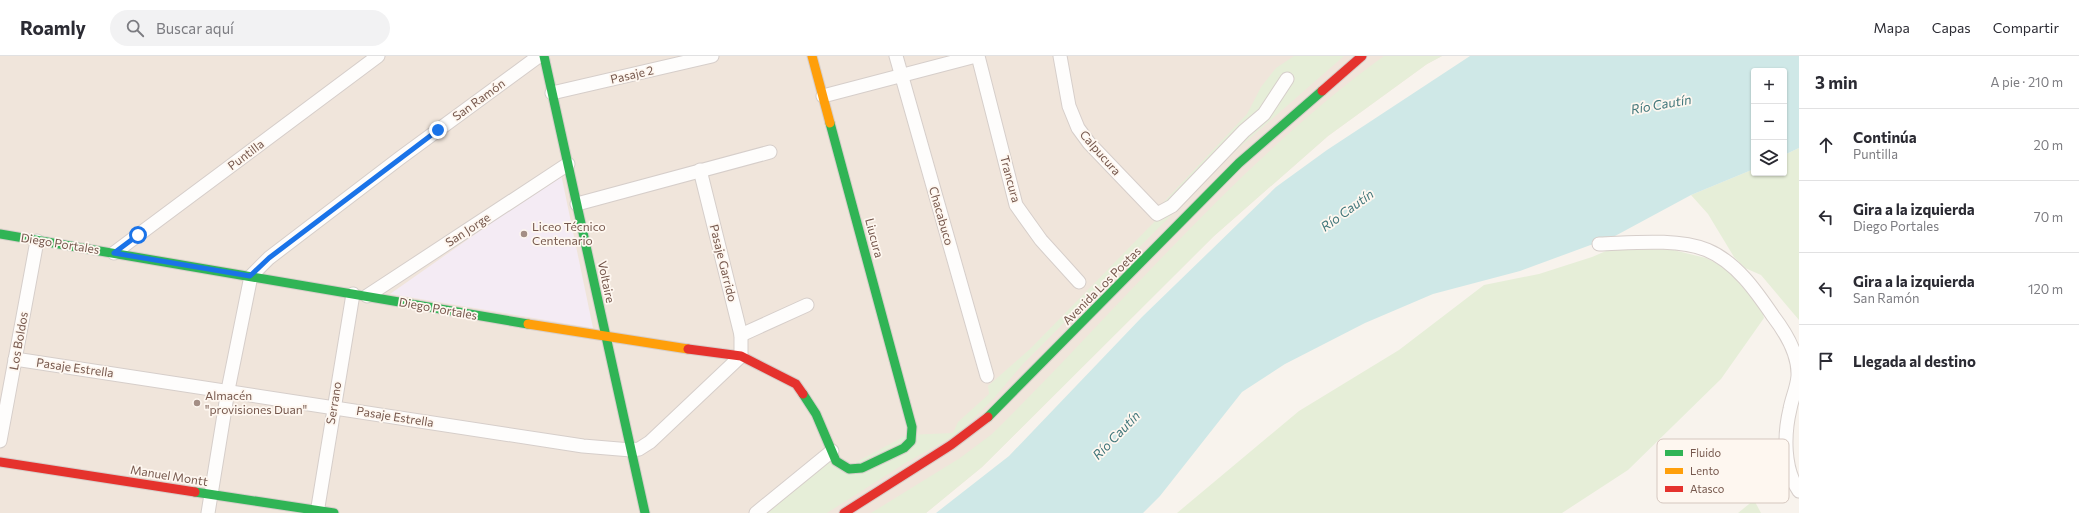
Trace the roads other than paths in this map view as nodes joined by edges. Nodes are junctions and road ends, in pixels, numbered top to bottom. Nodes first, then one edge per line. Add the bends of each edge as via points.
1 (378, 56) edge
2 (539, 56) edge
3 (544, 56) edge
4 (712, 56) edge
5 (812, 56) edge
6 (896, 56) edge
7 (977, 56) edge
8 (1060, 56) edge
9 (1362, 56) edge
10 (901, 76) junction
11 (1288, 79) dead end
12 (552, 93) junction
13 (823, 96) junction
14 (770, 152) dead end
15 (568, 164) junction
16 (700, 170) junction
17 (577, 204) junction
18 (0, 234) edge
19 (37, 241) junction
20 (1599, 244) dead end
21 (114, 253) junction
22 (250, 276) junction
23 (1080, 282) dead end
24 (353, 294) junction
25 (367, 296) junction
26 (807, 305) dead end
27 (741, 335) junction
28 (606, 336) junction
29 (741, 356) junction
30 (15, 359) junction
31 (987, 376) dead end
32 (228, 390) junction
33 (334, 407) junction
34 (912, 427) joint
35 (1787, 439) edge
36 (0, 441) edge
37 (631, 450) junction
38 (832, 451) junction
39 (0, 462) edge
40 (1789, 464) edge
41 (1799, 491) edge
42 (211, 494) junction
43 (317, 512) edge
44 (208, 513) edge
45 (334, 513) edge
46 (645, 513) edge
47 (756, 513) edge
48 (844, 513) edge

1 - 21 street, Puntilla
2 - 22 street, San Ramón via 400,158 269,258
3 - 12 street, Voltaire
4 - 12 street, Pasaje 2
5 - 13 street, Liucura
6 - 10 street, Chacabuco
7 - 10 street
7 - 23 street, Trancura via 1016,205 1041,240
8 - 11 street, Calpucura via 1069,106 1078,128 1089,143 1157,214 1172,206 1264,114
9 - 48 street, Avenida Los Poetas via 1239,164 983,422
10 - 13 street
10 - 31 street, Chacabuco
12 - 15 street, Voltaire
13 - 34 street, Liucura
14 - 16 street
15 - 17 street, Voltaire
15 - 25 street, San Jorge
16 - 17 street
16 - 27 street, Pasaje Garrido
17 - 28 street, Voltaire
18 - 19 street, Diego Portales
19 - 21 street, Diego Portales
19 - 30 street, Los Boldos
20 - 35 street via 1672,243 1707,250 1733,266 1775,318 1795,354 1798,375 1788,421
21 - 22 street, Diego Portales
22 - 24 street, Diego Portales
22 - 32 street
24 - 25 street, Diego Portales
24 - 33 street, Serrano
25 - 28 street, Diego Portales
26 - 27 street
27 - 29 street, Pasaje Garrido
28 - 29 street, Diego Portales
28 - 37 street, Voltaire
29 - 37 street, Pasaje Estrella via 650,442 639,449
29 - 38 street, Diego Portales via 796,384 816,414
30 - 32 street, Pasaje Estrella
30 - 36 street, Los Boldos
32 - 33 street, Pasaje Estrella
32 - 42 street
33 - 37 street, Pasaje Estrella via 583,446
33 - 43 street, Serrano
34 - 38 street, Diego Portales via 913,436 908,445 858,470 840,465
37 - 46 street, Voltaire
38 - 47 street
39 - 42 street, Manuel Montt
40 - 41 street via 1791,478
42 - 43 street, Manuel Montt
42 - 44 street
43 - 45 street, Manuel Montt

